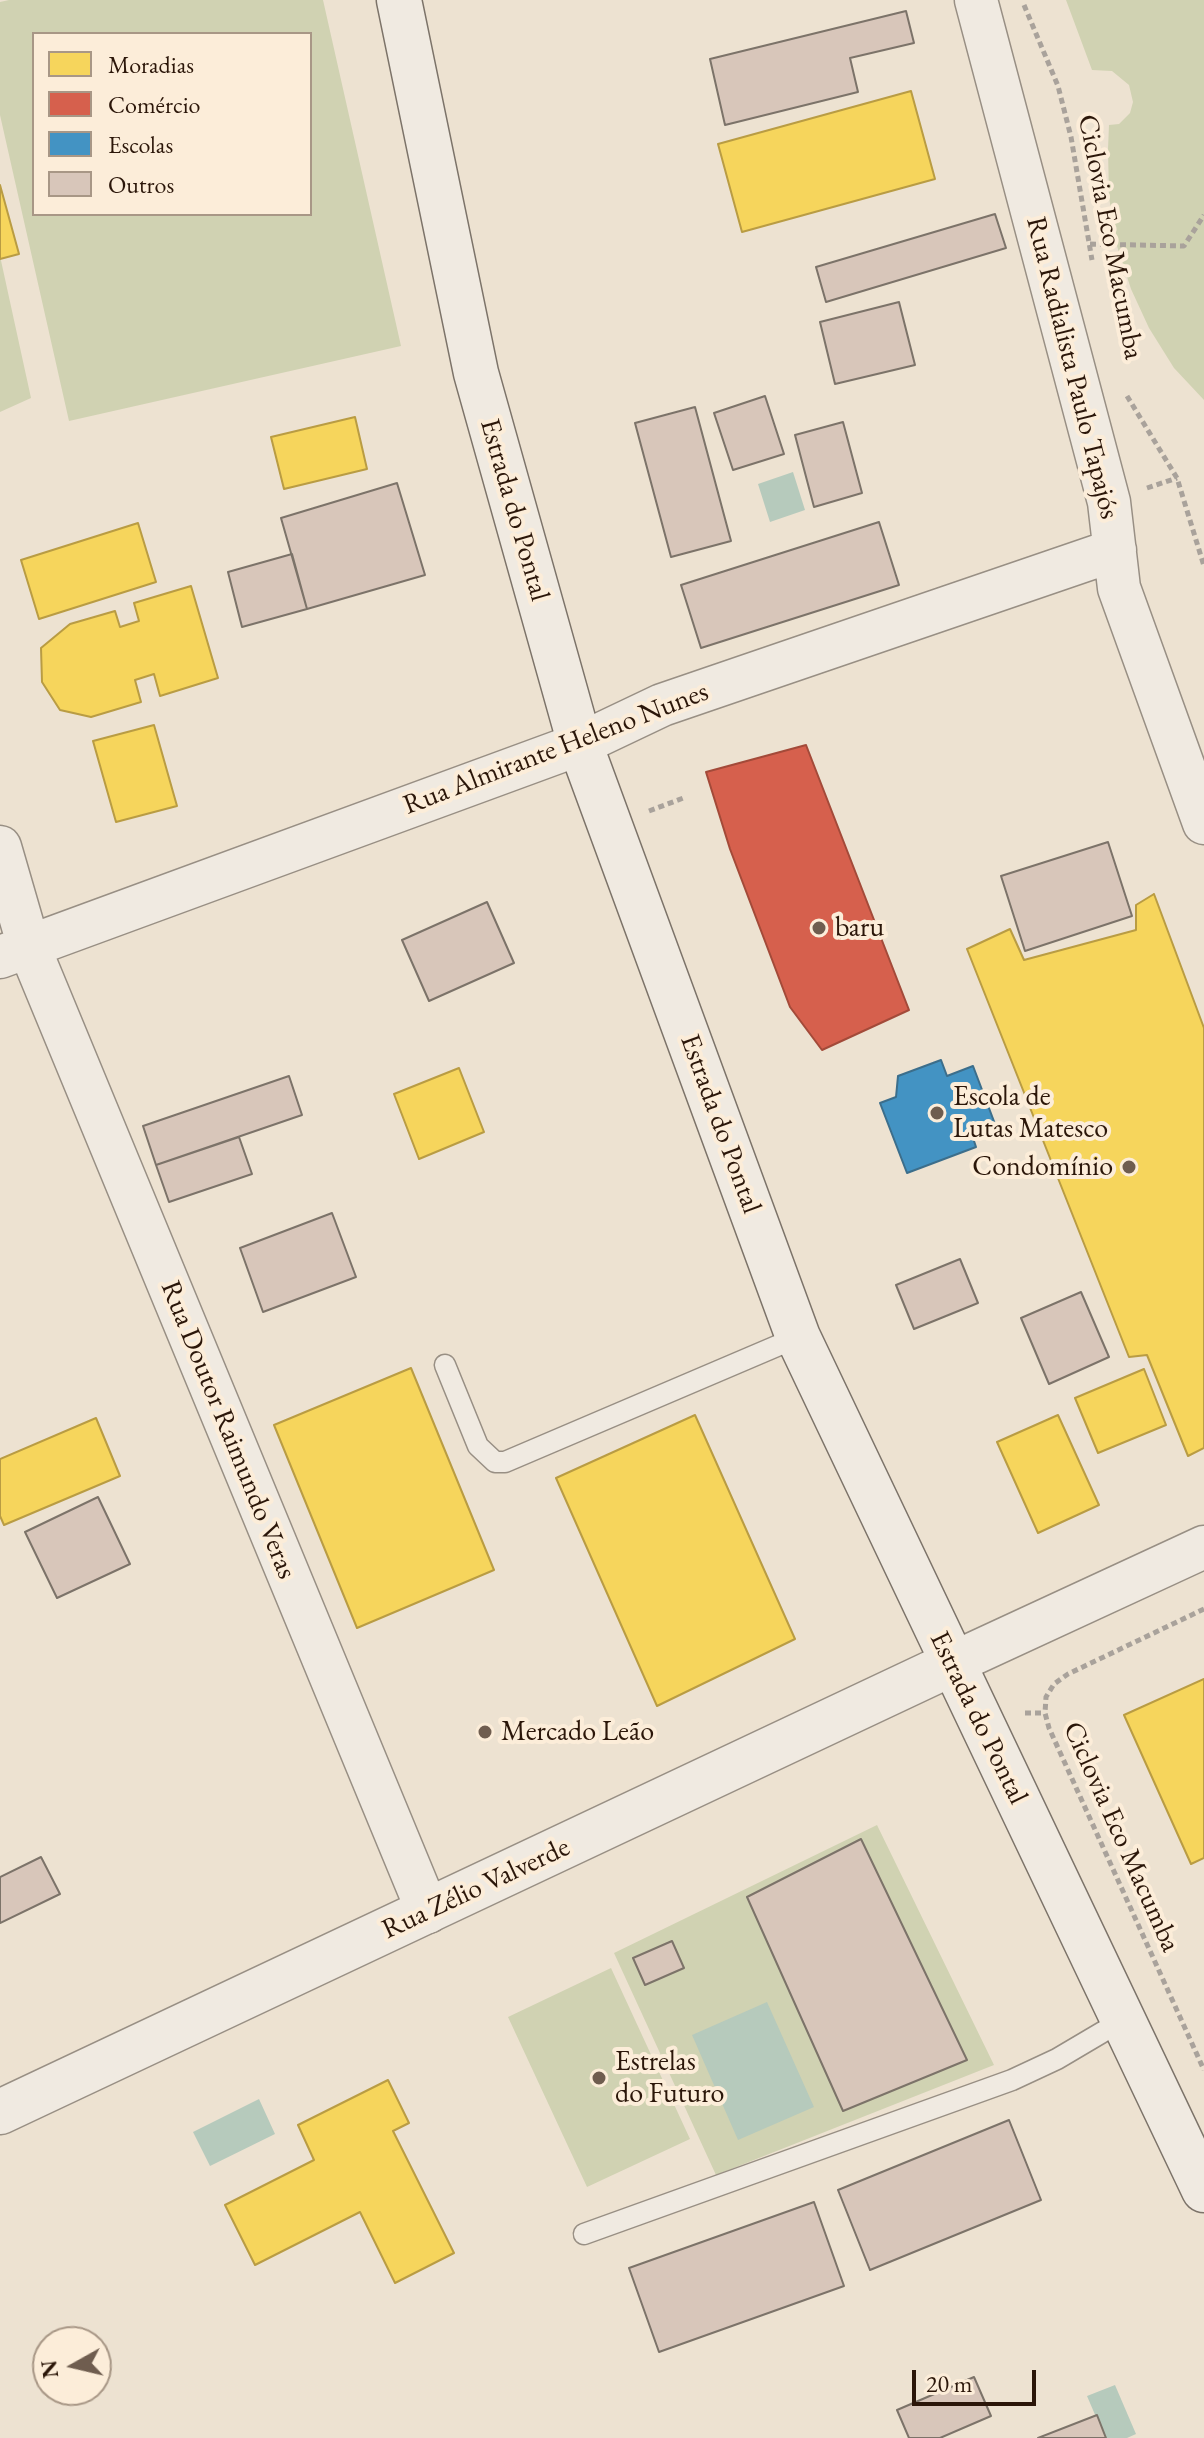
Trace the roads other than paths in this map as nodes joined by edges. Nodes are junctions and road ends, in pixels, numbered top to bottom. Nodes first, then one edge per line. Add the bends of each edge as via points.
1 (399, 0) edge
2 (976, 0) edge
3 (1115, 550) junction
4 (580, 744) junction
5 (1204, 823) edge
6 (0, 847) edge
7 (14, 952) edge
8 (798, 1337) junction
9 (445, 1365) dead end
10 (1204, 1547) edge
11 (951, 1664) junction
12 (428, 1912) junction
13 (1123, 2020) junction
14 (0, 2112) edge
15 (1204, 2190) edge
16 (584, 2234) dead end

1 - 4 main road, Estrada do Pontal via 476,373
2 - 3 street, Rua Radialista Paulo Tapajós via 1109,502
3 - 4 street, Rua Almirante Heleno Nunes via 662,705
3 - 5 street, Rua Radialista Paulo Tapajós via 1119,588
4 - 7 street, Rua Almirante Heleno Nunes
4 - 8 main road, Estrada do Pontal
6 - 7 street, Rua Doutor Raimundo Veras
7 - 12 street, Rua Doutor Raimundo Veras
8 - 9 lane via 505,1462 495,1462 478,1446
8 - 11 main road, Estrada do Pontal
10 - 11 street
11 - 12 main road, Rua Zélio Valverde
11 - 13 main road, Estrada do Pontal
12 - 14 main road, Rua Zélio Valverde
13 - 15 main road, Estrada do Pontal
13 - 16 lane via 1012,2080

